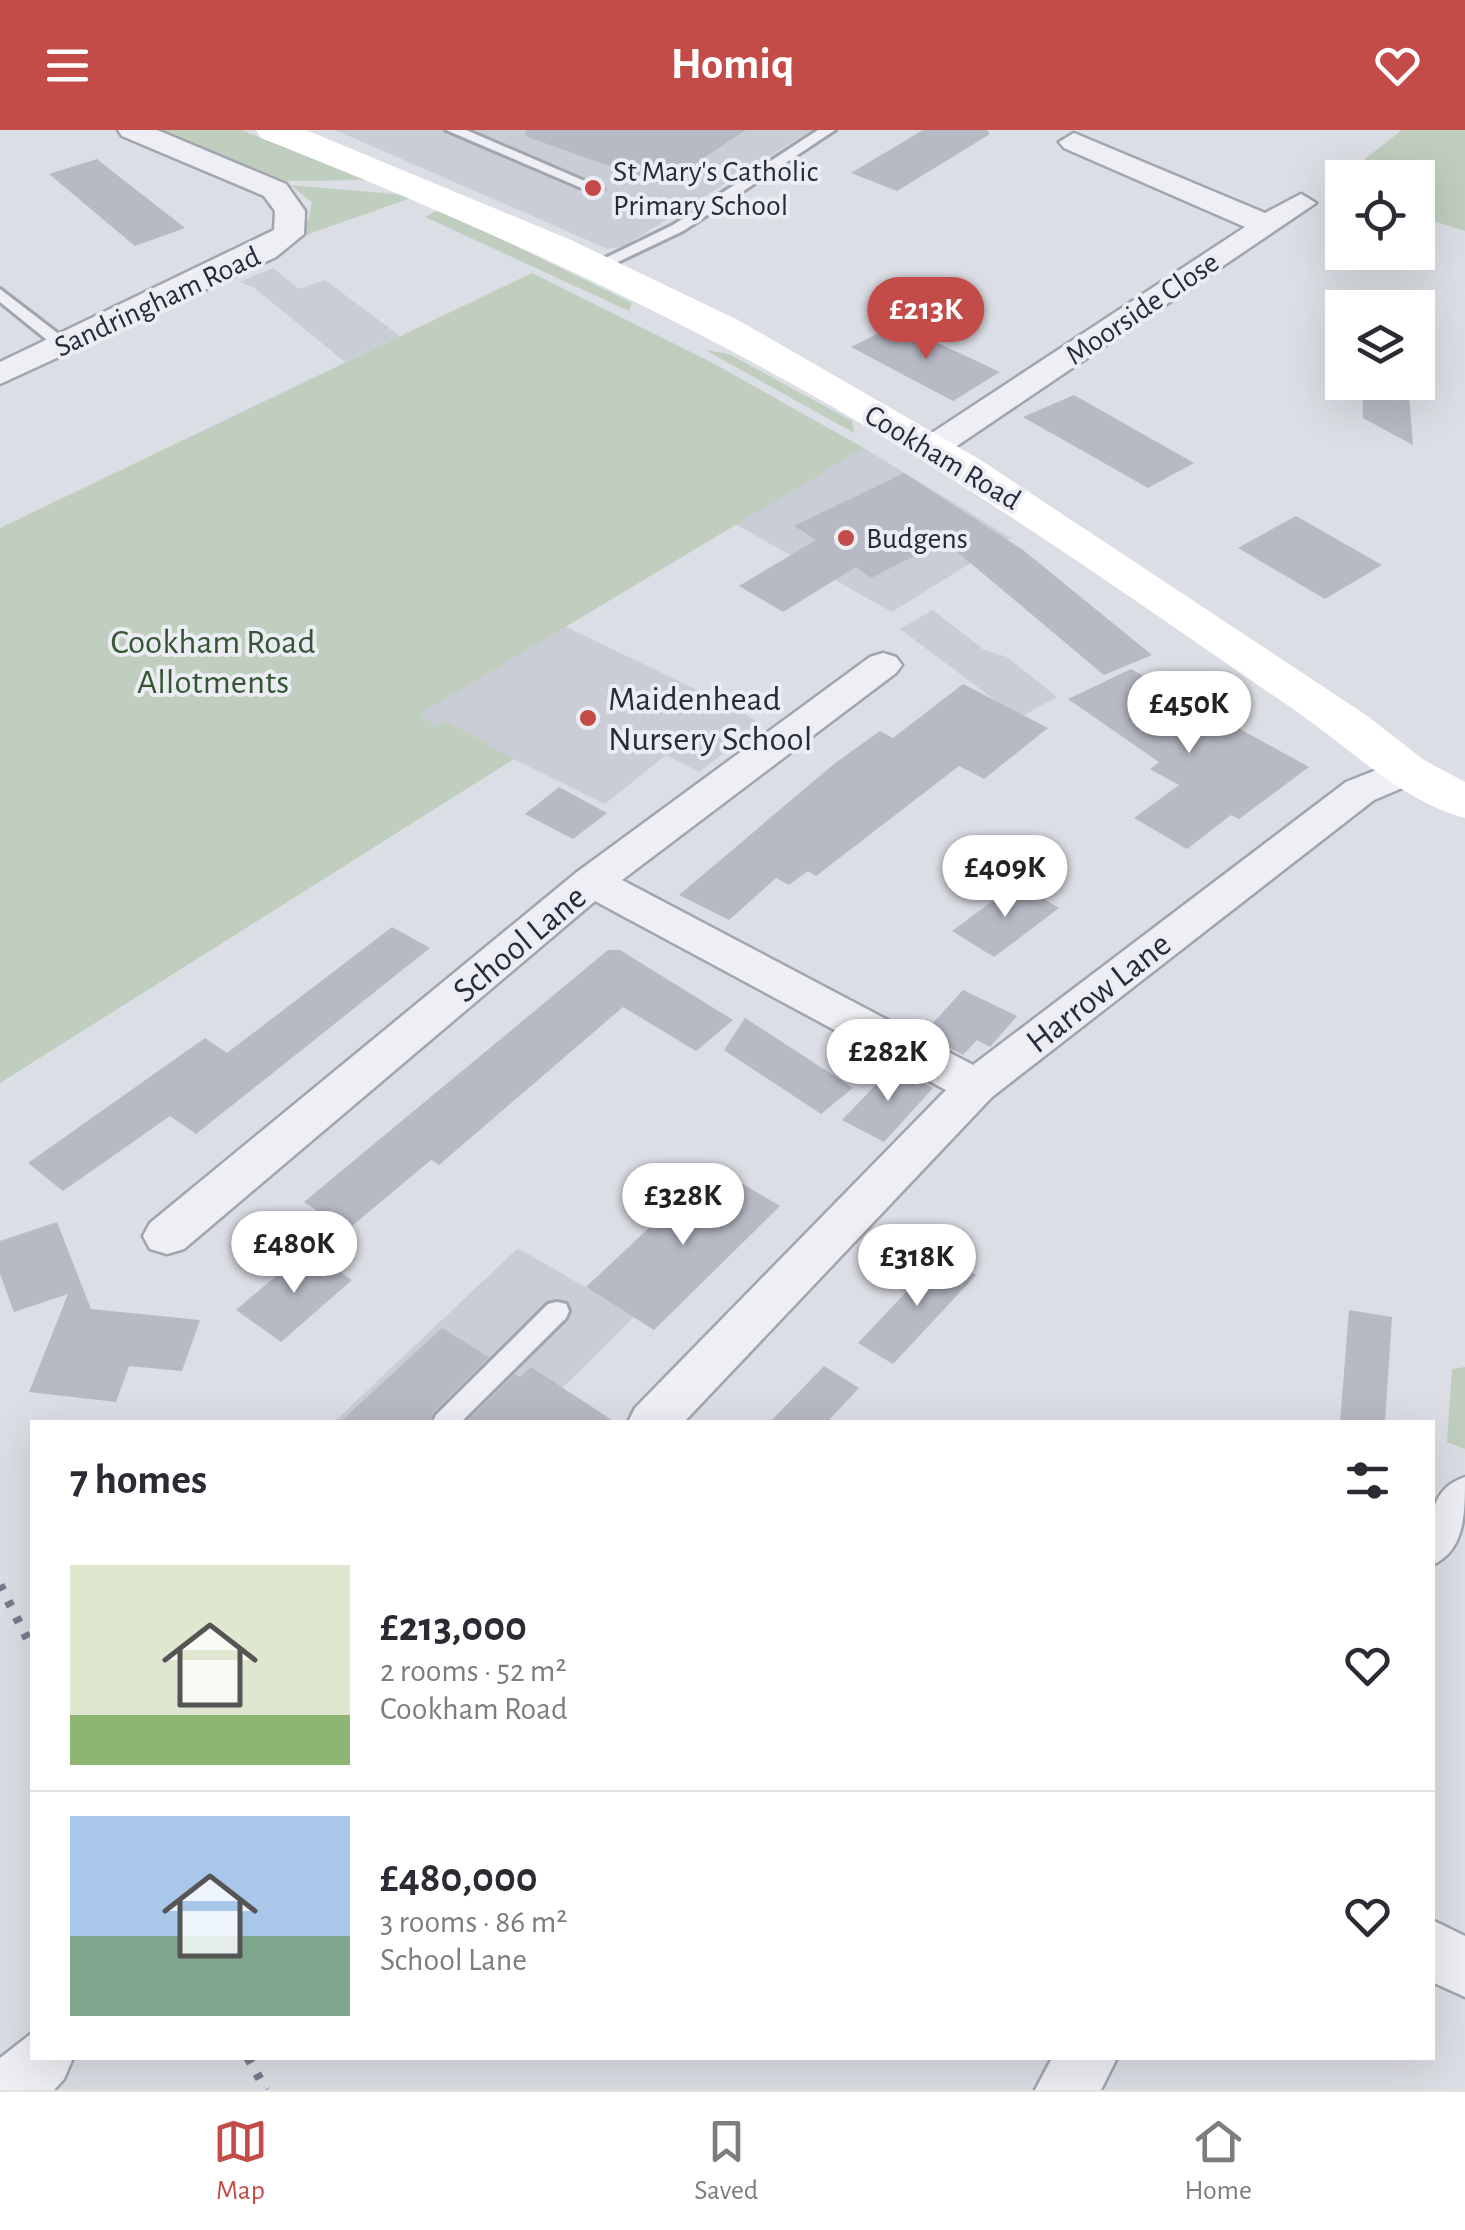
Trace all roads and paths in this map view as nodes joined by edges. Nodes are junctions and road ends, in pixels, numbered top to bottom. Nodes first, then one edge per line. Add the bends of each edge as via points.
1 (132, 130) edge
2 (274, 130) edge
3 (452, 130) edge
4 (828, 130) edge
5 (1073, 143) edge
6 (596, 189) dead end
7 (1301, 203) dead end
8 (1267, 225) junction
9 (596, 266) junction
10 (0, 294) edge
11 (62, 345) junction
12 (0, 374) edge
13 (933, 447) junction
14 (884, 665) dead end
15 (1407, 771) junction
16 (1465, 802) edge
17 (592, 882) junction
18 (976, 1086) junction
19 (167, 1236) dead end
20 (557, 1311) dead end
21 (447, 1420) edge
22 (655, 1420) edge
23 (1465, 1498) edge
24 (1435, 1539) edge
25 (1435, 1950) edge
26 (1465, 1969) edge
27 (41, 2060) edge
28 (1085, 2060) edge
29 (11, 2090) edge
30 (1066, 2090) edge

1 - 11 street, Sandringham Road via 275,190 290,212 290,234
2 - 9 main road, Cookham Road
3 - 6 lane
4 - 9 lane via 678,228
5 - 8 street
7 - 8 street, Moorside Close
8 - 13 street, Moorside Close
9 - 13 main road, Cookham Road via 724,328
10 - 11 lane
11 - 12 street, Sandringham Road
13 - 15 main road, Cookham Road
14 - 17 street, School Lane
15 - 16 main road, Cookham Road
15 - 18 street, Harrow Lane via 1360,791
17 - 18 street
17 - 19 street, School Lane
18 - 22 street, Harrow Lane
20 - 21 lane
23 - 24 street
25 - 26 street
27 - 29 street
28 - 30 street

